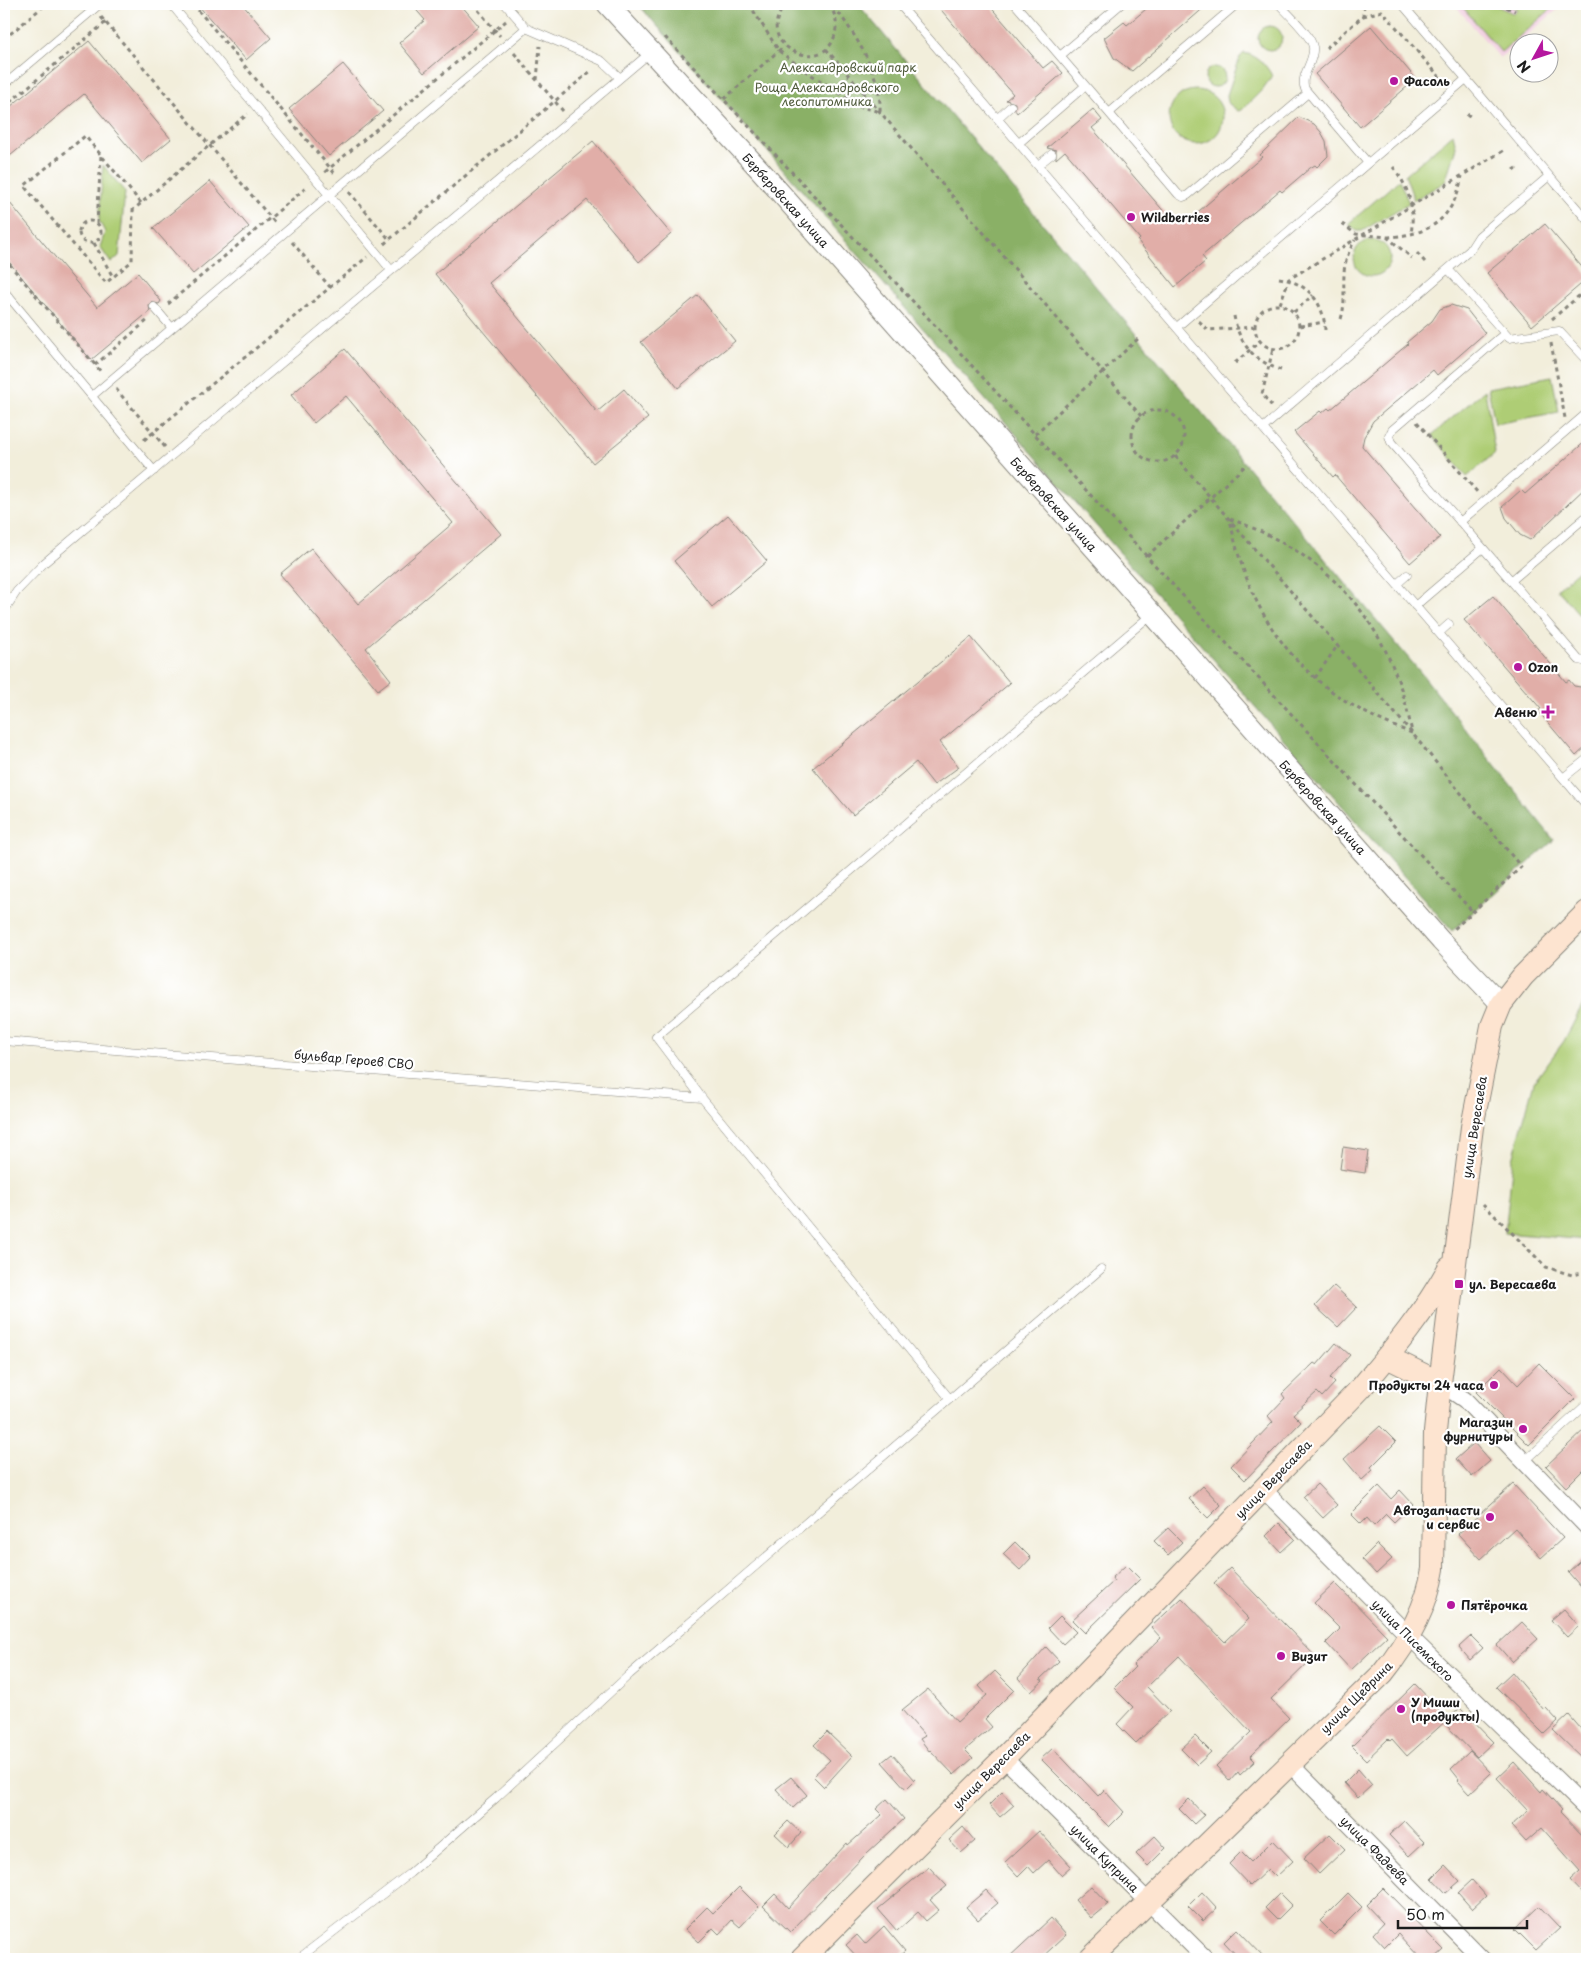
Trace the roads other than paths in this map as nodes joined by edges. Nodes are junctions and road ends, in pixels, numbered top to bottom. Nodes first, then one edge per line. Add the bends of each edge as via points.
1 (171, 4) edge
2 (505, 4) edge
3 (607, 4) edge
4 (900, 4) edge
5 (1015, 4) edge
6 (1121, 4) edge
7 (1237, 4) edge
8 (1280, 4) edge
9 (1402, 4) edge
10 (97, 6) edge
11 (526, 28) junction
12 (651, 52) junction
13 (1060, 56) junction
14 (619, 77) junction
15 (1466, 79) junction
16 (4, 85) edge
17 (1085, 86) junction
18 (1308, 93) junction
19 (1011, 106) dead end
20 (1109, 113) junction
21 (998, 118) junction
22 (1019, 143) junction
23 (1052, 154) dead end
24 (1368, 163) junction
25 (1038, 165) junction
26 (1549, 176) junction
27 (329, 195) junction
28 (1587, 220) edge
29 (1448, 269) junction
30 (391, 270) junction
31 (4, 291) edge
32 (156, 310) road end
33 (1177, 327) junction
34 (172, 328) junction
35 (1504, 334) junction
36 (1587, 362) edge
37 (92, 396) junction
38 (1587, 413) edge
39 (1263, 428) junction
40 (154, 470) junction
41 (1587, 516) edge
42 (1460, 522) junction
43 (1483, 548) junction
44 (1407, 575) dead end
45 (1511, 581) junction
46 (1397, 584) junction
47 (1416, 606) junction
48 (4, 611) edge
49 (1152, 614) junction
50 (1449, 624) dead end
51 (1439, 632) junction
52 (1587, 662) edge
53 (1587, 758) edge
54 (1563, 778) junction
55 (1587, 806) edge
56 (1587, 912) edge
57 (1501, 1004) junction
58 (4, 1041) edge
59 (702, 1098) junction
60 (1455, 1259) junction
61 (1101, 1269) dead end
62 (1387, 1357) junction
63 (1440, 1383) junction
64 (950, 1399) junction
65 (1586, 1407) edge
66 (1524, 1462) junction
67 (1263, 1489) junction
68 (1587, 1527) edge
69 (1408, 1635) junction
70 (1004, 1758) junction
71 (1289, 1763) junction
72 (1587, 1810) edge
73 (1149, 1901) junction
74 (298, 1959) edge
75 (802, 1959) edge
76 (1090, 1959) edge
77 (1206, 1959) edge
78 (1482, 1959) edge

1 - 27 lane
2 - 11 lane
3 - 12 street, Берберовская улица
4 - 21 lane
5 - 13 lane
6 - 13 lane
7 - 20 lane
8 - 18 lane via 1309,39 1313,53 1303,84
9 - 15 lane
10 - 16 lane
11 - 14 lane via 602,61
11 - 27 lane
12 - 14 lane
12 - 49 street, Берберовская улица
13 - 17 lane
14 - 30 lane
15 - 24 lane
15 - 26 lane
17 - 20 lane
17 - 22 lane
18 - 20 lane via 1183,197
18 - 24 lane
19 - 21 lane
21 - 22 lane
22 - 25 lane
23 - 25 lane
24 - 33 lane
25 - 33 lane
26 - 28 lane
26 - 29 lane via 1480,236 1470,250
27 - 30 lane
27 - 34 lane
29 - 35 lane
29 - 39 lane
30 - 40 lane
31 - 37 lane
32 - 34 lane
33 - 39 lane
34 - 37 lane
35 - 36 lane via 1515,338 1559,331
35 - 42 lane via 1389,436
37 - 40 lane
38 - 42 lane
39 - 46 lane
40 - 48 lane via 44,563 17,591
41 - 45 lane
42 - 43 lane
43 - 45 lane
43 - 47 lane
44 - 46 lane
45 - 52 lane via 1579,660
46 - 47 lane
47 - 51 lane
49 - 57 street, Берберовская улица
49 - 59 lane via 656,1037
50 - 51 lane
51 - 54 lane
53 - 54 lane
54 - 55 lane
56 - 57 main road, улица Вересаева
57 - 60 main road, улица Вересаева via 1491,1030 1472,1127
58 - 59 lane, бульвар Героев СВО
59 - 64 lane
60 - 62 main road, улица Вересаева via 1434,1296
60 - 63 main road, улица Щедрина
61 - 64 lane
62 - 63 main road
62 - 67 main road, улица Вересаева
63 - 66 street via 1465,1400
63 - 69 main road, улица Щедрина via 1435,1432 1433,1568 1430,1590
64 - 74 lane via 630,1674 410,1873
65 - 66 lane
66 - 68 street
67 - 69 street, улица Писемского
67 - 70 main road, улица Вересаева
69 - 71 main road, улица Щедрина via 1400,1652 1382,1672
69 - 72 street, улица Писемского
70 - 73 street, улица Куприна
70 - 75 main road, улица Вересаева
71 - 73 main road, улица Щедрина
71 - 78 street, улица Фадеева
73 - 76 main road, улица Щедрина
73 - 77 street, улица Куприна

